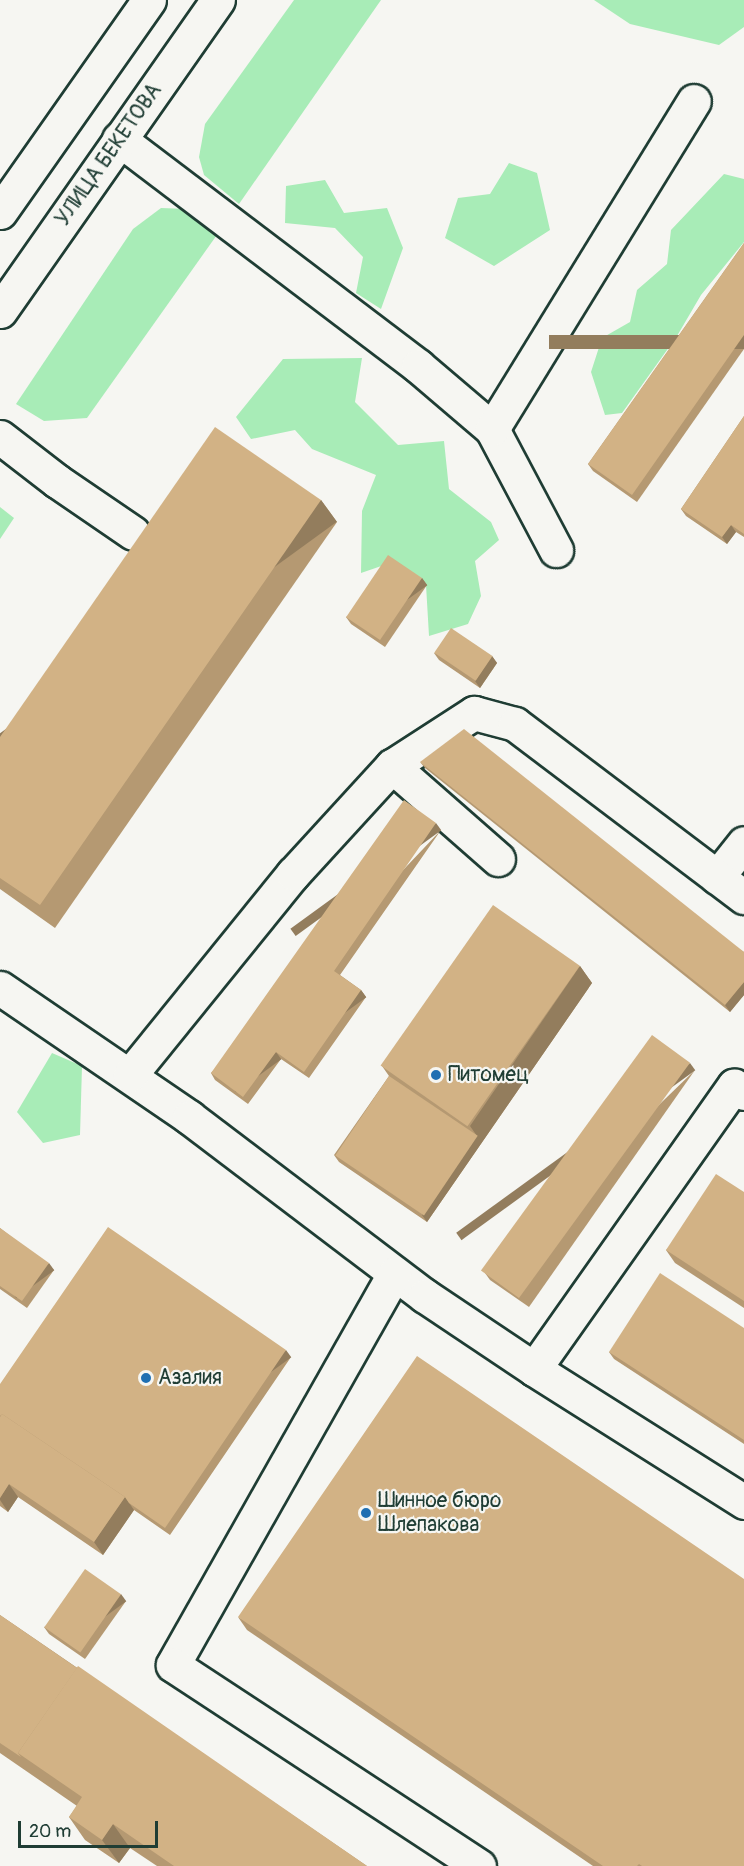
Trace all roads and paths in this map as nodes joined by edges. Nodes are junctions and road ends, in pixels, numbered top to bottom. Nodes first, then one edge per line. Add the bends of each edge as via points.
1 (149, 0) edge
2 (218, 0) edge
3 (694, 101) dead end
4 (119, 139) junction
5 (0, 212) edge
6 (0, 311) edge
7 (492, 429) junction
8 (0, 437) edge
9 (133, 533) dead end
10 (556, 550) dead end
11 (392, 766) junction
12 (744, 843) edge
13 (498, 859) dead end
14 (717, 877) junction
15 (744, 897) edge
16 (0, 988) edge
17 (130, 1075) junction
18 (744, 1093) edge
19 (394, 1274) junction
20 (534, 1369) junction
21 (744, 1502) edge
22 (479, 1866) edge

1 - 5 main road
2 - 4 main road, УЛИЦА БЕКЕТОВА
3 - 7 main road
4 - 6 main road, УЛИЦА БЕКЕТОВА
4 - 7 main road via 418,366
7 - 10 main road
8 - 9 main road
11 - 13 main road
11 - 14 main road via 474,713 514,724
11 - 17 main road via 293,874
12 - 14 main road
14 - 15 main road
16 - 17 main road
17 - 19 main road
18 - 20 main road via 734,1086
19 - 20 main road
19 - 22 main road via 172,1665
20 - 21 main road

